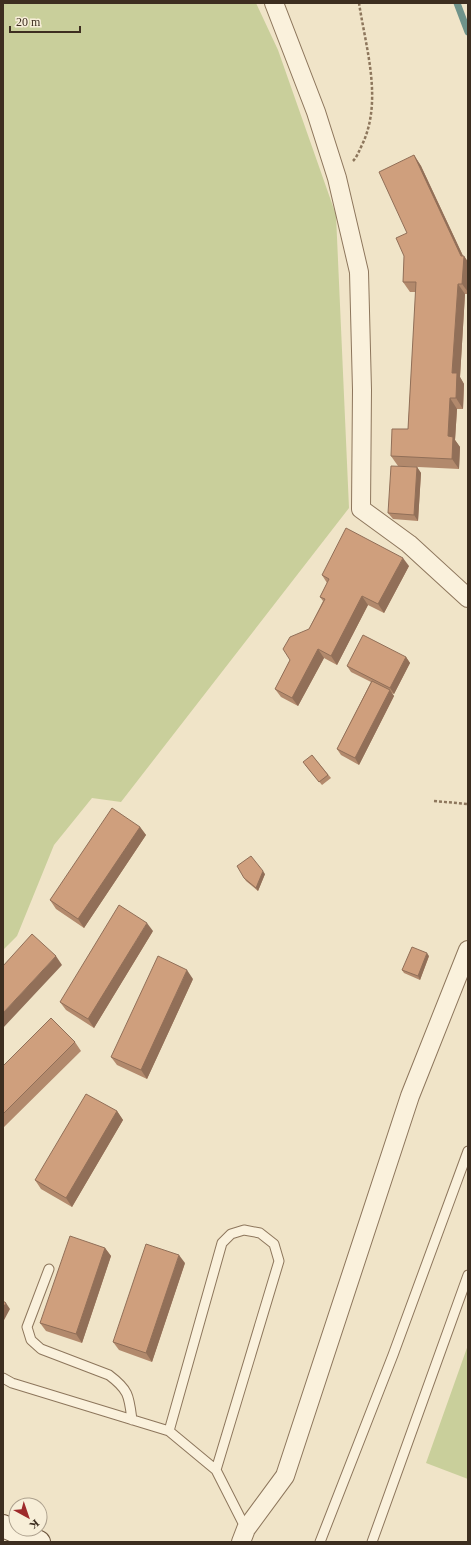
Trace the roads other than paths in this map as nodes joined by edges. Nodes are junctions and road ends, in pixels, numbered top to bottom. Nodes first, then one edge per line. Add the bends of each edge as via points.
1 (274, 3) edge
2 (468, 598) edge
3 (468, 950) edge
4 (468, 1151) edge
5 (49, 1269) dead end
6 (468, 1274) edge
7 (3, 1378) edge
8 (132, 1420) junction
9 (169, 1431) junction
10 (216, 1470) junction
11 (3, 1526) edge
12 (243, 1535) edge
13 (39, 1542) edge
14 (320, 1542) edge
15 (372, 1542) edge

1 - 2 street via 316,112 337,178 359,272 362,390 361,509 409,544
3 - 12 street via 410,1096 285,1476
4 - 14 lane via 393,1355
5 - 8 lane via 27,1327 31,1340 41,1349 116,1380 129,1395
6 - 15 lane
7 - 8 lane
8 - 9 lane
9 - 10 lane
9 - 10 lane via 222,1243 231,1234 244,1230 260,1233 274,1244 279,1260
10 - 12 lane
11 - 13 main road

